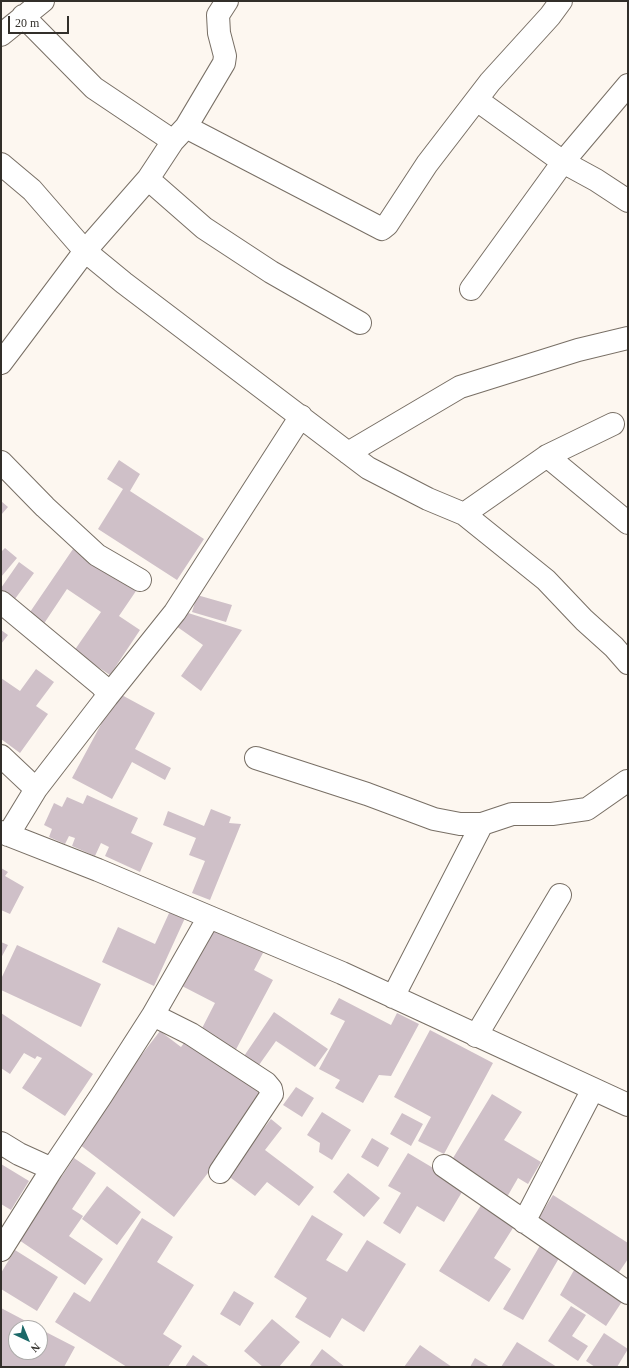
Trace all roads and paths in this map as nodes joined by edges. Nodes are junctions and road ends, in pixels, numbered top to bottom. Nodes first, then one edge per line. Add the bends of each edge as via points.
1 (43, 1) edge
2 (227, 1) edge
3 (561, 1) edge
4 (23, 16) junction
5 (1, 35) edge
6 (628, 85) edge
7 (477, 100) junction
8 (179, 134) junction
9 (563, 162) junction
10 (1, 164) edge
11 (148, 179) junction
12 (628, 201) edge
13 (84, 251) junction
14 (472, 288) dead end
15 (360, 323) dead end
16 (628, 338) edge
17 (1, 364) edge
18 (301, 416) junction
19 (614, 424) dead end
20 (348, 453) junction
21 (547, 456) junction
22 (1, 462) edge
23 (464, 514) junction
24 (628, 523) edge
25 (140, 580) dead end
26 (1, 602) edge
27 (628, 663) edge
28 (107, 697) junction
29 (1, 756) edge
30 (256, 758) dead end
31 (628, 780) edge
32 (36, 789) junction
33 (482, 824) junction
34 (4, 833) edge
35 (560, 895) dead end
36 (209, 917) junction
37 (393, 997) junction
38 (153, 1015) junction
39 (476, 1036) junction
40 (593, 1089) junction
41 (628, 1105) edge
42 (1, 1143) edge
43 (444, 1166) dead end
44 (52, 1169) junction
45 (220, 1172) dead end
46 (524, 1222) junction
47 (1, 1250) edge
48 (628, 1293) edge

1 - 4 street
2 - 8 street via 218,15 224,63
3 - 7 street
4 - 5 street
4 - 8 street via 94,88
6 - 9 street
7 - 8 street via 427,164 382,229
7 - 9 street
8 - 11 street
9 - 12 street
9 - 14 street
10 - 13 street via 32,190
11 - 13 street
11 - 15 street via 204,228 271,272
13 - 17 street
13 - 18 street
16 - 20 street via 578,350 460,387
18 - 20 street
18 - 28 street via 175,612
19 - 21 street
20 - 23 street via 368,468 428,499
21 - 23 street
21 - 24 street
22 - 25 street via 97,555
23 - 27 street via 546,580
26 - 28 street via 101,685
28 - 32 street
29 - 32 street
30 - 33 street via 434,819 460,824
31 - 33 street via 587,809 552,814 512,814
32 - 34 street
33 - 37 street
34 - 36 street
35 - 39 street
36 - 37 street
36 - 38 street
37 - 39 street
38 - 44 street
38 - 45 street via 191,1034 272,1089 272,1094
39 - 40 street
40 - 41 street
40 - 46 street
42 - 44 street
43 - 46 street
44 - 47 street
46 - 48 street

